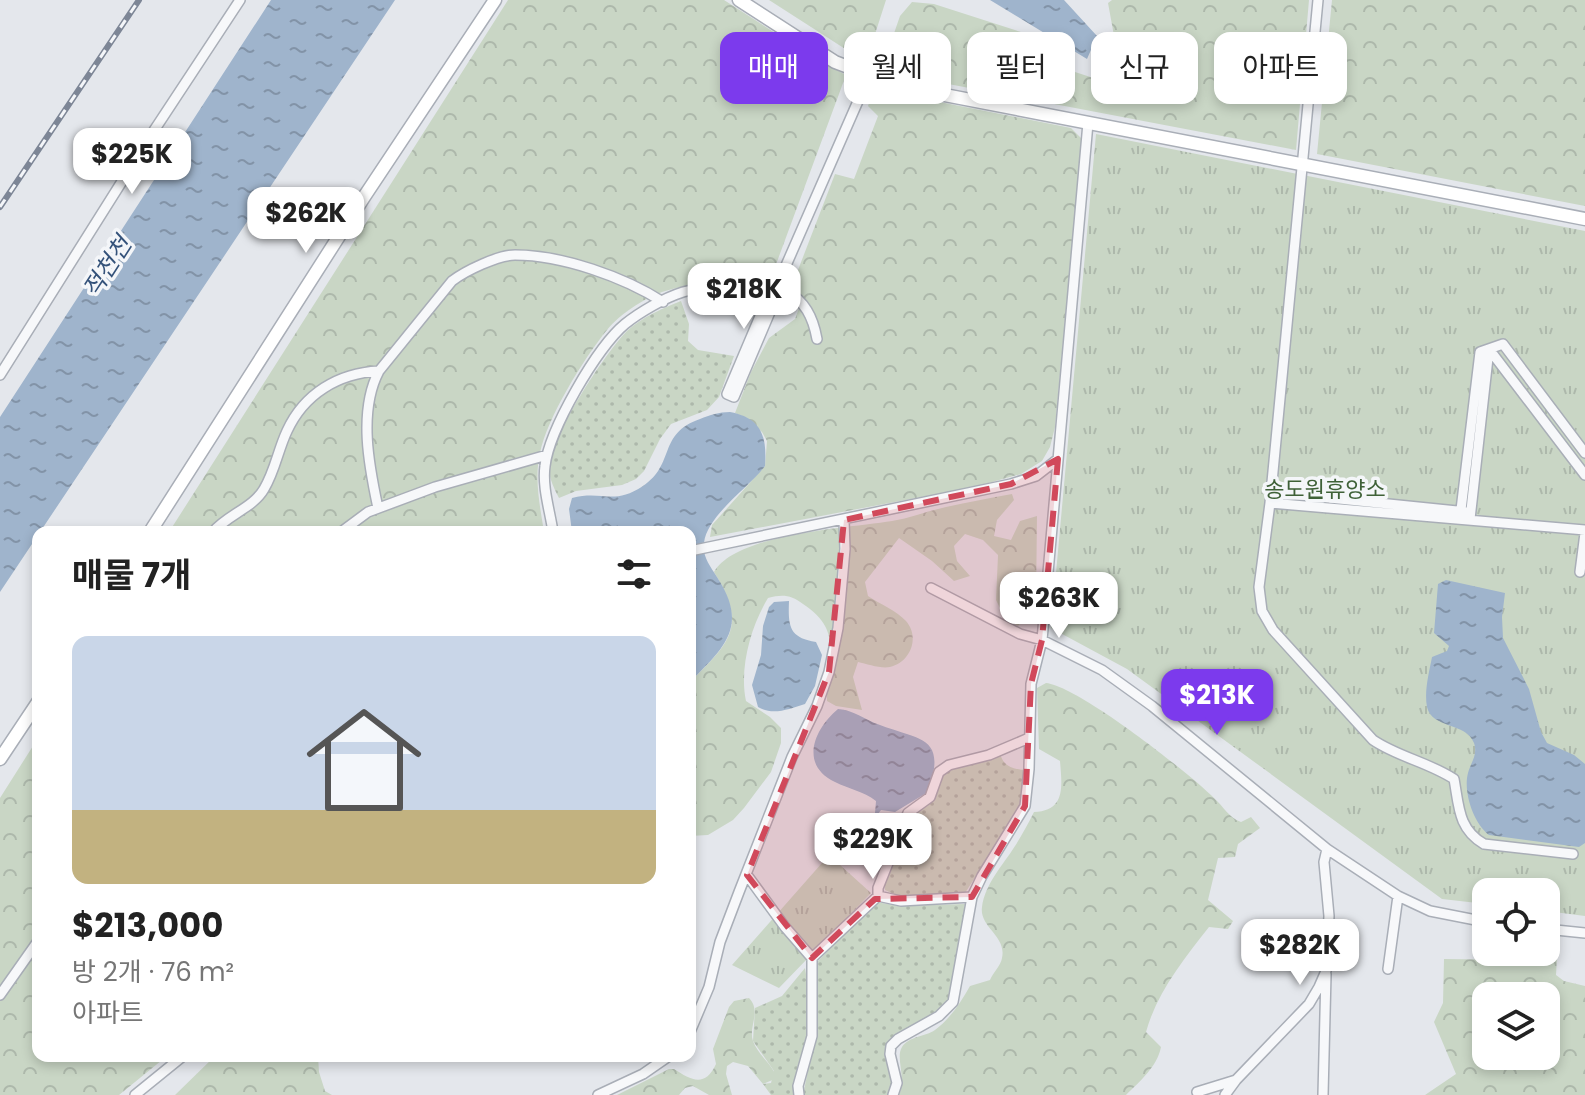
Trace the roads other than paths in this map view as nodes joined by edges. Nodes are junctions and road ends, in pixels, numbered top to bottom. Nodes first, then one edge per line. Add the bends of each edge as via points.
1 (240, 0) edge
2 (495, 0) edge
3 (739, 0) edge
4 (1318, 0) edge
5 (844, 66) edge
6 (951, 96) edge
7 (857, 104) edge
8 (1088, 123) junction
9 (1301, 165) junction
10 (1585, 219) edge
11 (777, 286) junction
12 (663, 302) junction
13 (817, 339) dead end
14 (1489, 349) junction
15 (379, 371) junction
16 (0, 375) edge
17 (1585, 453) edge
18 (547, 455) junction
19 (1058, 459) junction
20 (1585, 475) edge
21 (1270, 497) junction
22 (378, 508) junction
23 (1465, 515) junction
24 (844, 520) junction
25 (154, 526) edge
26 (218, 526) edge
27 (349, 526) edge
28 (552, 526) edge
29 (1585, 532) edge
30 (696, 550) edge
31 (1580, 572) dead end
32 (931, 588) dead end
33 (1042, 640) junction
34 (32, 711) edge
35 (1029, 738) junction
36 (0, 759) edge
37 (1327, 849) junction
38 (1573, 854) dead end
39 (747, 875) junction
40 (878, 896) junction
41 (1398, 896) junction
42 (972, 897) junction
43 (1472, 919) edge
44 (1560, 930) edge
45 (1585, 933) edge
46 (32, 950) edge
47 (812, 958) junction
48 (1388, 969) dead end
49 (1326, 971) junction
50 (0, 995) edge
51 (696, 1018) edge
52 (176, 1062) edge
53 (660, 1062) edge
54 (1236, 1080) junction
55 (1197, 1092) dead end
56 (135, 1095) edge
57 (598, 1095) edge
58 (799, 1095) edge
59 (893, 1095) edge
60 (1225, 1095) edge
61 (1323, 1095) edge

1 - 16 street
2 - 25 main road
3 - 5 main road
4 - 9 street
6 - 8 main road
7 - 11 street
8 - 9 main road
8 - 19 street
9 - 10 main road
9 - 21 street
11 - 11 street via 773,305 734,397 727,394
11 - 12 street via 699,289
11 - 13 street via 805,306
12 - 15 street via 644,289 567,261 512,254 452,281
12 - 18 street via 624,325 604,347 573,395
14 - 17 street via 1503,344
14 - 20 street
14 - 23 street
15 - 22 street via 373,382 367,453
15 - 26 street via 359,372 316,391 286,432 265,488
18 - 22 street
18 - 28 street
19 - 24 street via 1036,476 1011,484
19 - 33 street
21 - 23 street
21 - 38 street via 1259,587 1262,611 1273,630 1373,740 1454,779 1463,824 1472,837 1484,844
22 - 27 street
23 - 29 street
24 - 30 street
24 - 39 street via 841,596 829,672
29 - 31 street
32 - 33 street
33 - 35 street via 1031,684
33 - 37 street via 1102,670 1152,706
34 - 36 main road
35 - 40 street via 939,772 930,797 908,813
35 - 42 street via 1025,806
37 - 41 street
37 - 49 street
39 - 47 street
39 - 51 street
40 - 42 street via 901,901
40 - 47 street
41 - 43 street via 1430,911
41 - 48 street
42 - 59 street via 955,996 948,1009 891,1046 897,1083
44 - 45 street
46 - 50 street
47 - 58 street via 812,1036
49 - 54 street via 1309,1004
49 - 61 street
52 - 56 street
53 - 57 street
54 - 55 street
54 - 60 street

